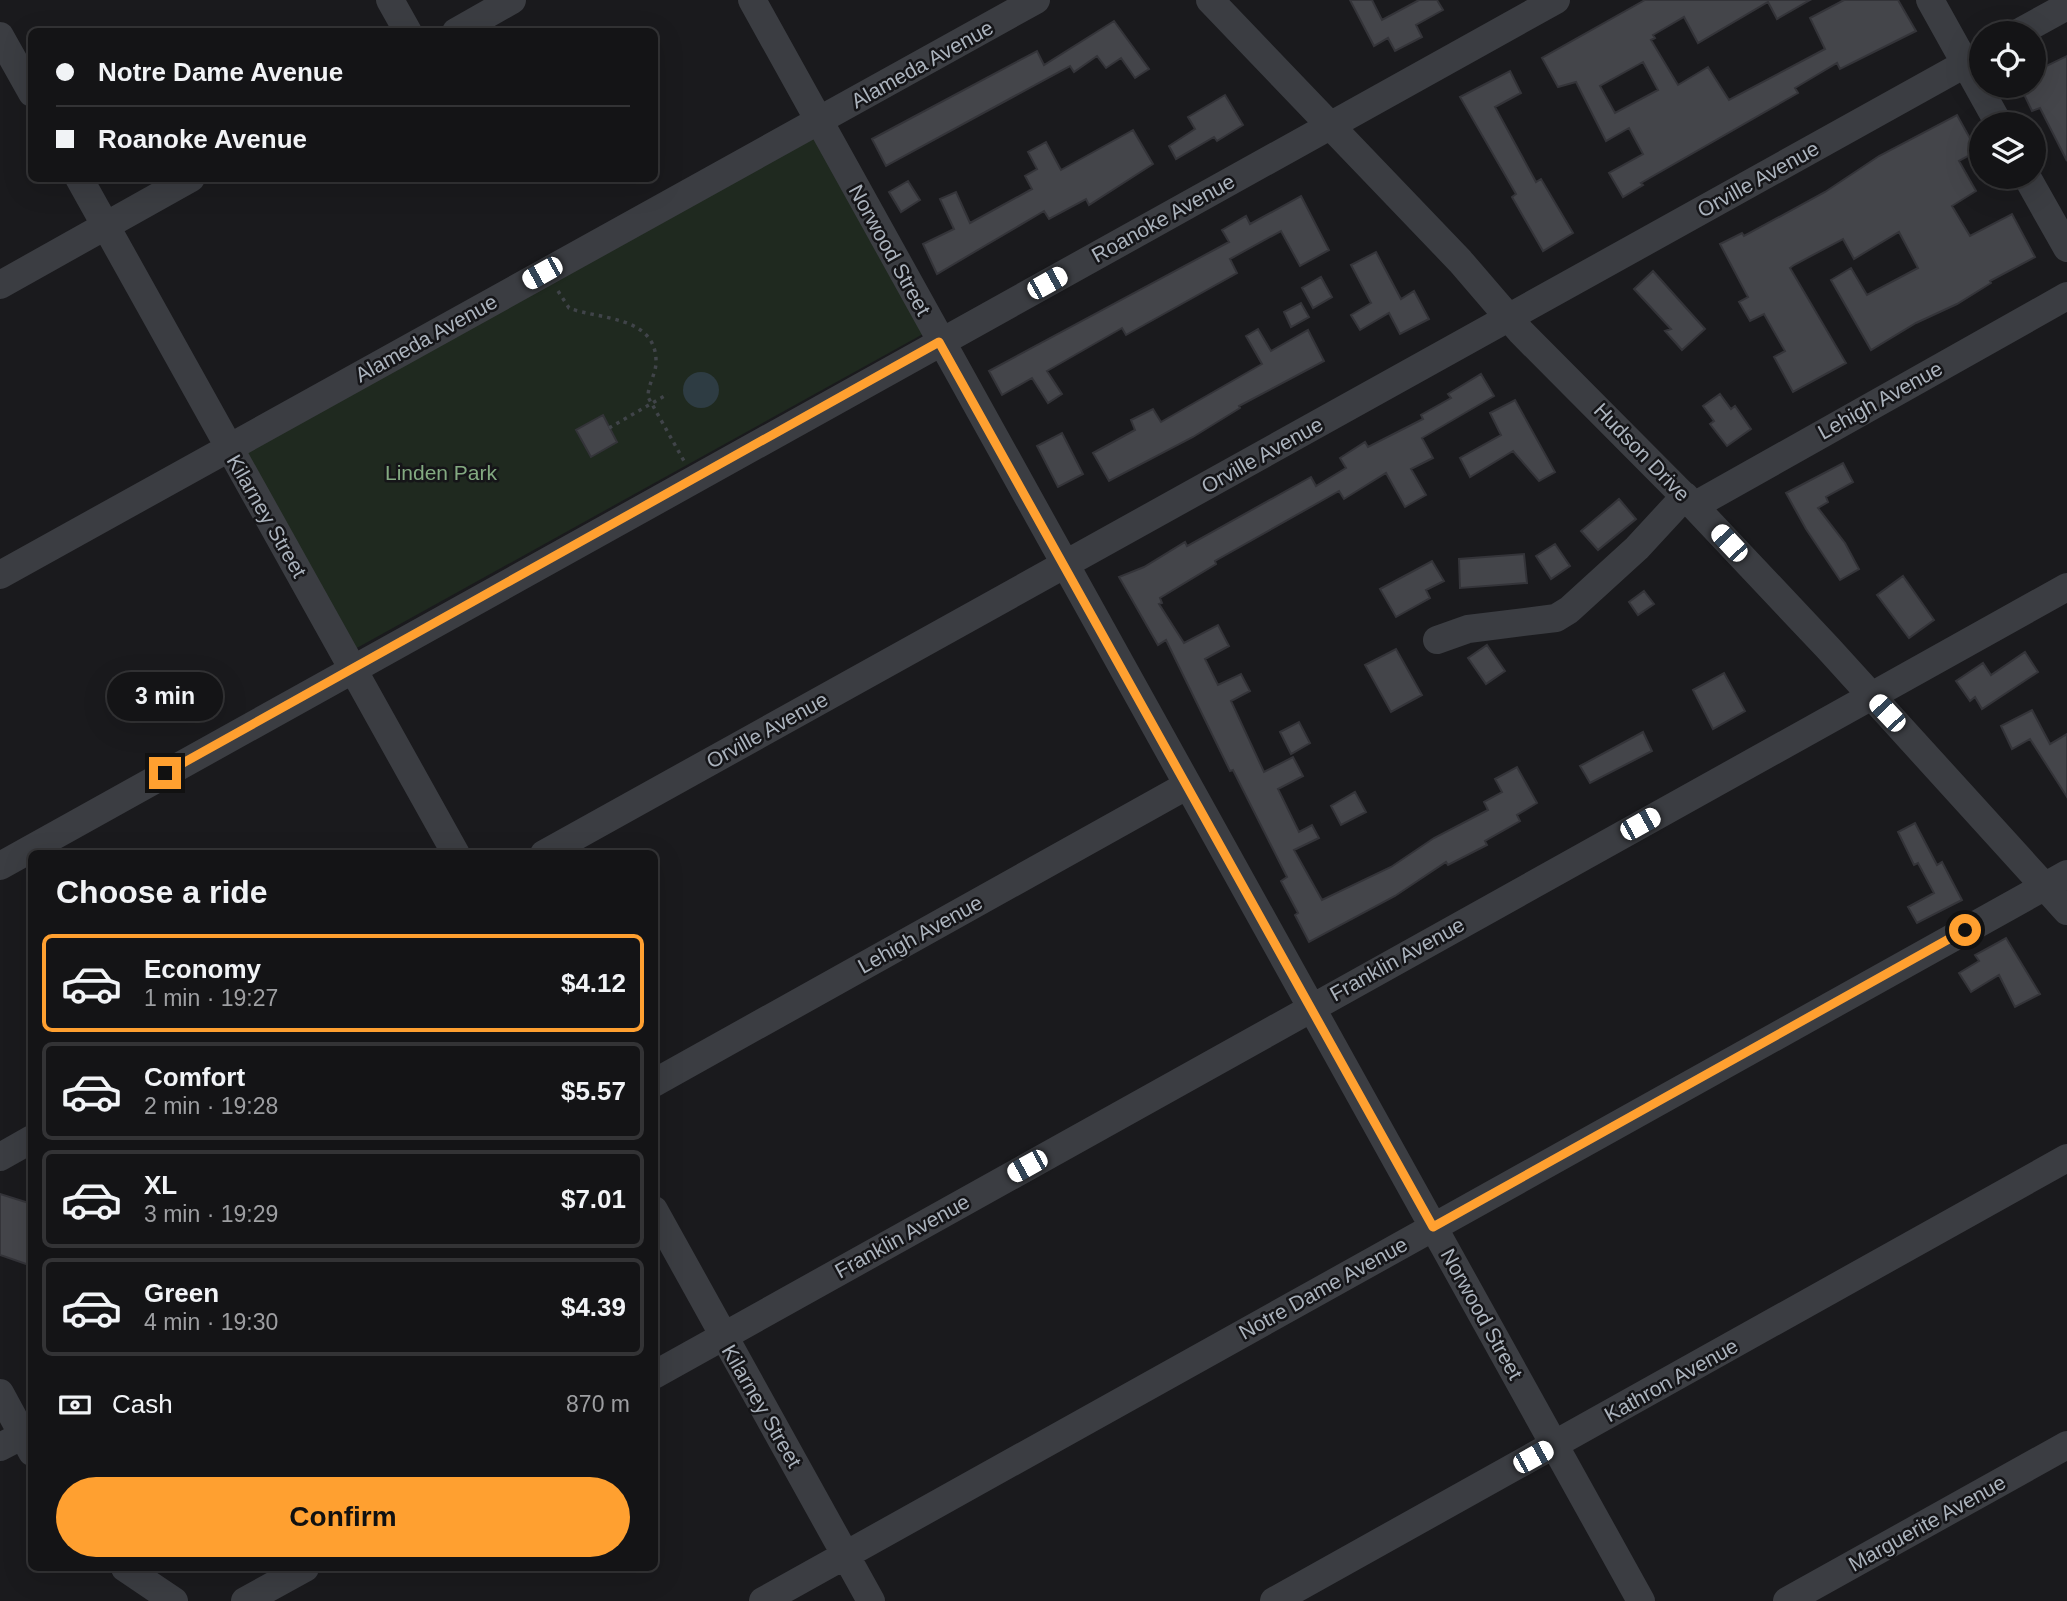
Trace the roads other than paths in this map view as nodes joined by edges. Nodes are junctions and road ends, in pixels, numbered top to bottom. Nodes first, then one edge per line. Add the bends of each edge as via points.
1 (390, 0) edge
2 (512, 0) edge
3 (752, 0) edge
4 (1036, 0) edge
5 (1210, 0) edge
6 (1556, 0) edge
7 (1930, 0) edge
8 (2067, 6) edge
9 (2040, 21) edge
10 (406, 28) edge
11 (463, 28) edge
12 (0, 36) edge
13 (1969, 54) edge
14 (1969, 61) edge
15 (28, 86) edge
16 (820, 121) junction
17 (1330, 126) junction
18 (81, 182) edge
19 (184, 182) edge
20 (2034, 189) edge
21 (106, 226) junction
22 (2067, 248) edge
23 (0, 285) edge
24 (2067, 296) edge
25 (1508, 316) junction
26 (939, 342) junction
27 (228, 448) junction
28 (1689, 501) junction
29 (1065, 565) junction
30 (0, 575) edge
31 (2067, 587) edge
32 (1437, 640) dead end
33 (352, 669) junction
34 (1870, 694) junction
35 (1186, 786) junction
36 (28, 850) edge
37 (29, 850) edge
38 (454, 850) edge
39 (551, 850) edge
40 (0, 866) edge
41 (2055, 880) edge
42 (2067, 911) edge
43 (1311, 1007) junction
44 (658, 1081) edge
45 (28, 1141) edge
46 (0, 1157) edge
47 (2067, 1158) edge
48 (658, 1217) edge
49 (1433, 1227) junction
50 (723, 1336) junction
51 (658, 1373) edge
52 (0, 1393) edge
53 (18, 1445) edge
54 (1554, 1445) junction
55 (2067, 1445) edge
56 (845, 1555) junction
57 (129, 1571) edge
58 (300, 1571) edge
59 (174, 1601) edge
60 (245, 1601) edge
61 (763, 1601) edge
62 (871, 1601) edge
63 (1275, 1601) edge
64 (1641, 1601) edge
65 (1787, 1601) edge

1 - 10 street
2 - 11 street
3 - 16 street, Norwood Street
4 - 16 street, Alameda Avenue
5 - 17 street, Hudson Drive
6 - 17 street, Roanoke Avenue
7 - 13 street
8 - 9 street
12 - 15 street
14 - 25 street, Orville Avenue
16 - 26 street, Norwood Street
16 - 27 street, Alameda Avenue
17 - 25 street, Hudson Drive
17 - 26 street, Roanoke Avenue
18 - 21 street, Kilarney Street
19 - 21 street
20 - 22 street
21 - 23 street
21 - 27 street, Kilarney Street
24 - 28 street, Lehigh Avenue
25 - 28 street, Hudson Drive
25 - 29 street, Orville Avenue
26 - 29 street, Norwood Street
26 - 33 street, Roanoke Avenue
27 - 30 street, Alameda Avenue
27 - 33 street, Kilarney Street
28 - 32 street, Lehigh Avenue via 1563,614 1468,629
28 - 34 street, Hudson Drive
29 - 35 street, Norwood Street
29 - 39 street, Orville Avenue
31 - 34 street, Franklin Avenue
33 - 37 street, Roanoke Avenue
33 - 38 street, Kilarney Street
34 - 41 street, Hudson Drive
34 - 43 street, Franklin Avenue
35 - 43 street, Norwood Street
35 - 44 street, Lehigh Avenue
36 - 40 street, Roanoke Avenue
41 - 42 street, Hudson Drive
41 - 49 street, Notre Dame Avenue
43 - 49 street, Norwood Street
43 - 50 street, Franklin Avenue
45 - 46 street
47 - 54 street, Kathron Avenue
48 - 50 street, Kilarney Street
49 - 54 street, Norwood Street
49 - 56 street, Notre Dame Avenue
50 - 51 street, Franklin Avenue
50 - 56 street, Kilarney Street
52 - 53 street
54 - 63 street, Kathron Avenue
54 - 64 street, Norwood Street
55 - 65 street, Marguerite Avenue
56 - 61 street, Notre Dame Avenue
56 - 62 street, Kilarney Street
57 - 59 street
58 - 60 street

